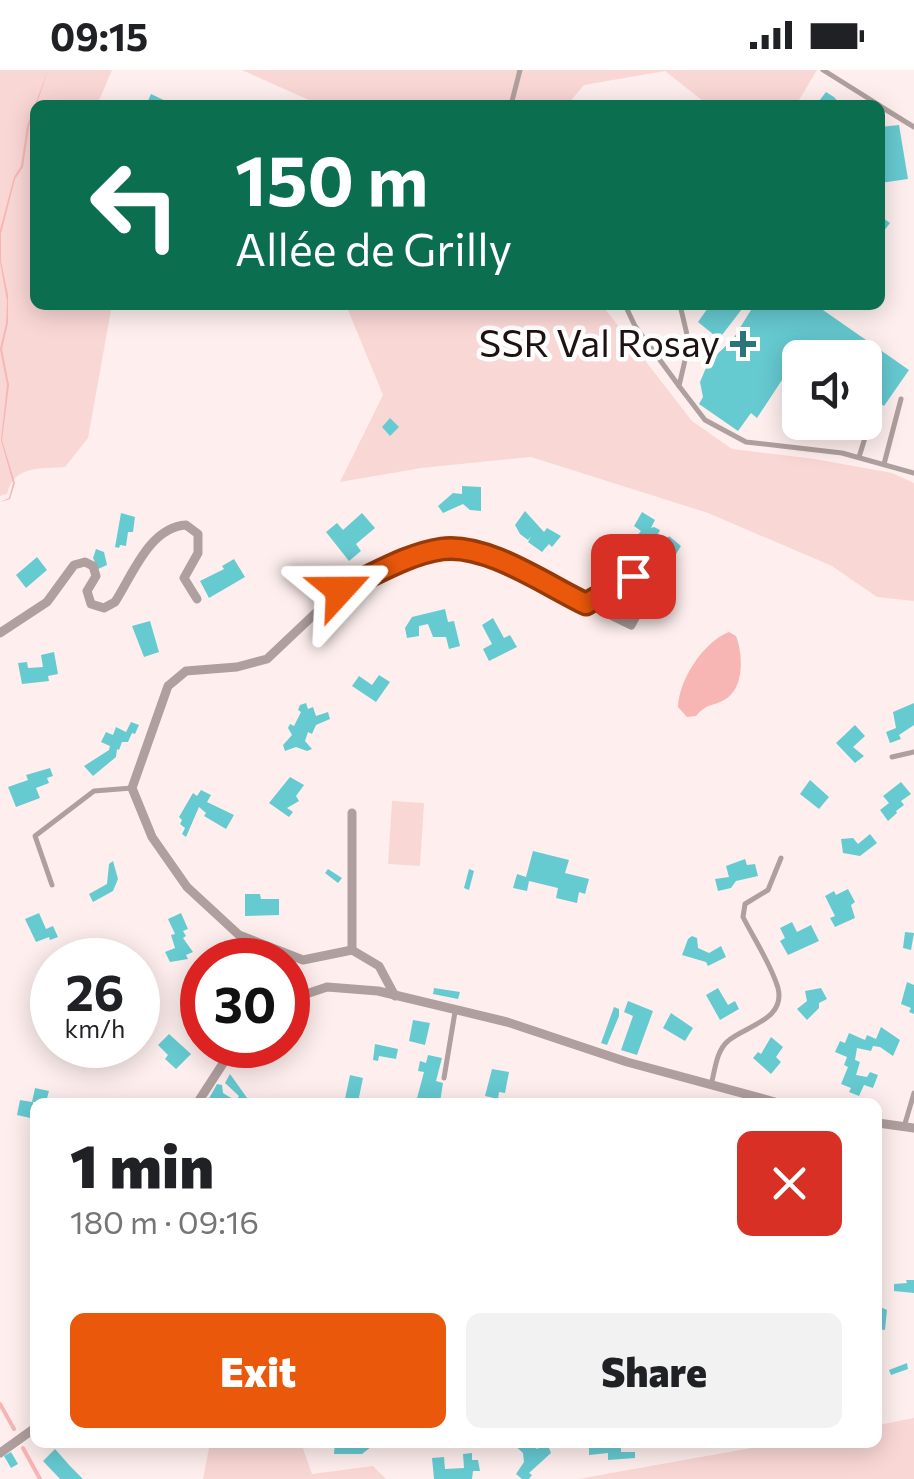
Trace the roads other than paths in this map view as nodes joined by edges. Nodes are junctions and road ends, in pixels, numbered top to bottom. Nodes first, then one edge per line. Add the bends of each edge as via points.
1 (520, 70) edge
2 (823, 70) edge
3 (512, 100) edge
4 (871, 100) edge
5 (885, 109) edge
6 (914, 126) edge
7 (627, 310) edge
8 (681, 310) edge
9 (679, 386) junction
10 (901, 399) dead end
11 (864, 440) edge
12 (859, 457) junction
13 (884, 464) junction
14 (914, 473) edge
15 (197, 599) dead end
16 (586, 604) junction
17 (0, 633) edge
18 (914, 752) edge
19 (892, 757) dead end
20 (132, 788) junction
21 (352, 813) dead end
22 (781, 858) dead end
23 (52, 885) dead end
24 (352, 950) junction
25 (310, 992) edge
26 (395, 996) junction
27 (456, 1009) junction
28 (221, 1068) edge
29 (444, 1078) dead end
30 (711, 1085) junction
31 (914, 1093) edge
32 (201, 1098) edge
33 (760, 1098) edge
34 (882, 1124) edge
35 (909, 1127) edge
36 (30, 1432) edge
37 (0, 1453) edge

1 - 3 lane
2 - 4 lane
5 - 6 lane
7 - 9 lane
8 - 9 lane via 689,343
9 - 12 lane via 704,420 746,442
10 - 13 lane
11 - 12 lane
12 - 13 lane
13 - 14 lane
15 - 17 street via 184,578 198,553 198,534 186,525 171,526 115,602 104,608 92,604 87,591 96,576 85,562 74,565 47,602
16 - 16 street via 631,625 652,586 633,576
16 - 20 street via 488,554 443,549 405,561 340,590 267,659 186,671 168,686
18 - 19 lane
20 - 23 lane via 94,791 35,836
20 - 24 street via 152,837 187,887 239,935 303,960
21 - 24 street
22 - 30 lane via 768,890 745,904 743,916 778,989 778,1004 726,1042
24 - 26 street via 379,966
25 - 26 street via 327,986
26 - 27 street
27 - 29 lane
27 - 30 street
28 - 32 street
30 - 33 street
31 - 35 lane
34 - 35 street
36 - 37 street

